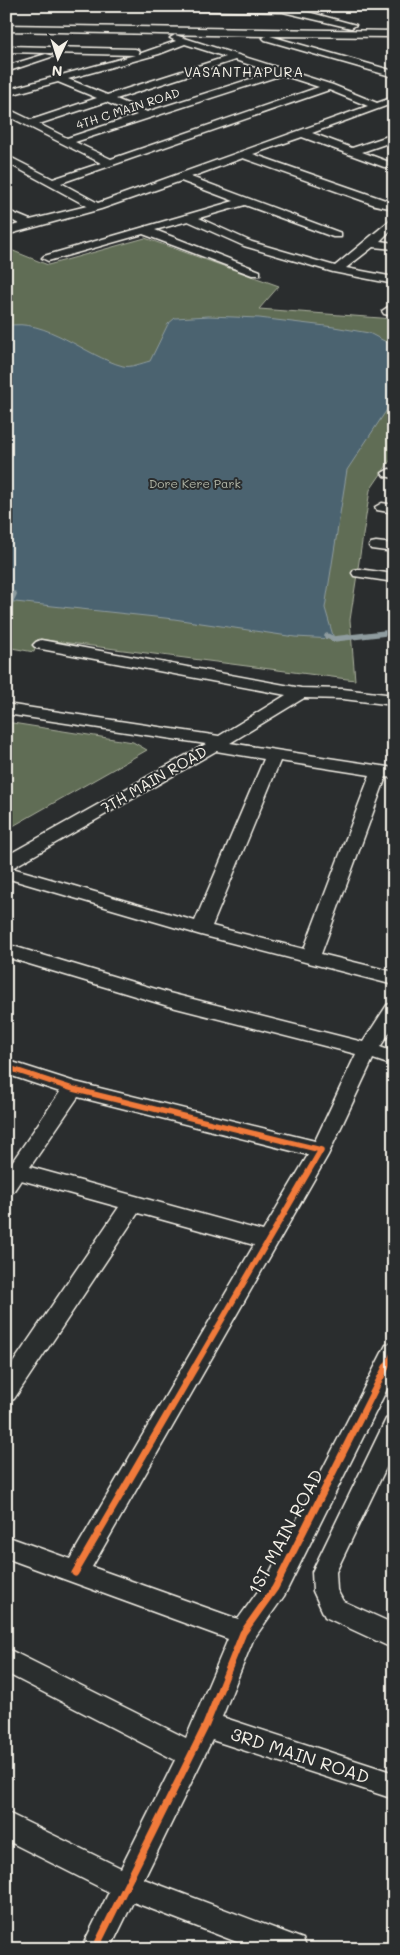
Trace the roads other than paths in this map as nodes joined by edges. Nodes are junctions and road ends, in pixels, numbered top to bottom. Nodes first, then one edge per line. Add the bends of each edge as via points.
1 (127, 6) edge
2 (270, 6) edge
3 (286, 9) junction
4 (6, 28) edge
5 (157, 32) junction
6 (249, 32) junction
7 (381, 33) junction
8 (394, 34) edge
9 (185, 41) junction
10 (6, 49) edge
11 (67, 51) junction
12 (156, 52) junction
13 (236, 57) junction
14 (6, 68) edge
15 (283, 72) junction
16 (394, 74) edge
17 (59, 79) junction
18 (329, 87) junction
19 (6, 93) edge
20 (110, 99) junction
21 (394, 100) edge
22 (379, 107) junction
23 (6, 110) edge
24 (148, 116) junction
25 (31, 123) junction
26 (304, 134) junction
27 (394, 137) edge
28 (67, 142) junction
29 (352, 152) junction
30 (245, 155) junction
31 (6, 158) edge
32 (108, 162) junction
33 (388, 165) dead end
34 (181, 177) junction
35 (52, 183) junction
36 (245, 201) junction
37 (394, 206) edge
38 (96, 207) junction
39 (6, 212) edge
40 (188, 217) junction
41 (394, 220) edge
42 (30, 224) junction
43 (144, 230) junction
44 (6, 232) edge
45 (337, 236) dead end
46 (371, 243) junction
47 (394, 246) edge
48 (48, 258) dead end
49 (337, 270) junction
50 (256, 273) dead end
51 (394, 281) edge
52 (376, 546) dead end
53 (394, 548) edge
54 (359, 573) dead end
55 (394, 578) edge
56 (41, 646) dead end
57 (301, 693) junction
58 (394, 700) edge
59 (6, 709) edge
60 (218, 743) junction
61 (274, 755) junction
62 (387, 772) edge
63 (6, 864) edge
64 (6, 872) edge
65 (201, 929) junction
66 (6, 950) edge
67 (310, 957) junction
68 (394, 978) edge
69 (394, 1010) edge
70 (368, 1050) junction
71 (394, 1059) edge
72 (11, 1073) edge
73 (73, 1090) junction
74 (321, 1150) junction
75 (10, 1175) edge
76 (133, 1203) junction
77 (270, 1241) junction
78 (394, 1352) edge
79 (386, 1385) edge
80 (6, 1392) edge
81 (394, 1426) edge
82 (6, 1548) edge
83 (75, 1574) junction
84 (243, 1633) junction
85 (394, 1637) edge
86 (6, 1660) edge
87 (206, 1725) junction
88 (190, 1754) junction
89 (394, 1786) edge
90 (6, 1825) edge
91 (126, 1886) junction
92 (95, 1949) edge
93 (292, 1949) edge

1 - 3 street
2 - 3 street
3 - 7 street
4 - 5 street
5 - 6 street
5 - 9 street
6 - 7 street
6 - 16 street
7 - 8 street
9 - 12 street
9 - 13 street
10 - 11 street
11 - 12 street
11 - 14 street
12 - 17 street
13 - 15 street
13 - 20 street
15 - 18 street
15 - 24 street, 4TH C MAIN ROAD
17 - 19 street
17 - 20 street
18 - 22 street
18 - 32 street
20 - 24 street
20 - 25 street
21 - 22 street
22 - 26 street
23 - 25 street
24 - 28 street, 4TH C MAIN ROAD
25 - 28 street
26 - 29 street
26 - 30 street
27 - 29 street
28 - 32 street
29 - 33 street
30 - 34 street
30 - 37 street
31 - 35 street
32 - 35 street
34 - 36 street
34 - 38 street
35 - 38 street
36 - 40 street
36 - 45 street
38 - 42 street
39 - 42 street
40 - 43 street
40 - 49 street via 248,244
41 - 46 street
42 - 44 street
43 - 48 street
43 - 50 street
46 - 47 street
46 - 49 street
49 - 51 street
52 - 53 street
54 - 55 street
56 - 57 street
57 - 58 street
57 - 60 street, 7TH MAIN ROAD
59 - 60 street
60 - 61 street
60 - 63 street, 7TH MAIN ROAD
61 - 62 street
61 - 65 street
62 - 67 street
64 - 65 street
65 - 67 street
66 - 70 street via 168,999
67 - 68 street
69 - 70 street
70 - 71 street
70 - 74 street
72 - 73 street
73 - 74 street
73 - 75 street
74 - 77 street
75 - 76 street
76 - 77 street
76 - 80 street
77 - 83 street
78 - 79 street, 1ST MAIN ROAD
79 - 84 street, 1ST MAIN ROAD via 275,1588
81 - 85 street via 324,1572 325,1591 334,1609
82 - 83 street
83 - 84 street
84 - 87 street, 1ST MAIN ROAD
86 - 88 street
87 - 88 street, 1ST MAIN ROAD
87 - 89 street, 3RD MAIN ROAD
88 - 91 street, 1ST MAIN ROAD
90 - 91 street
91 - 92 street, 1ST MAIN ROAD
91 - 93 street

